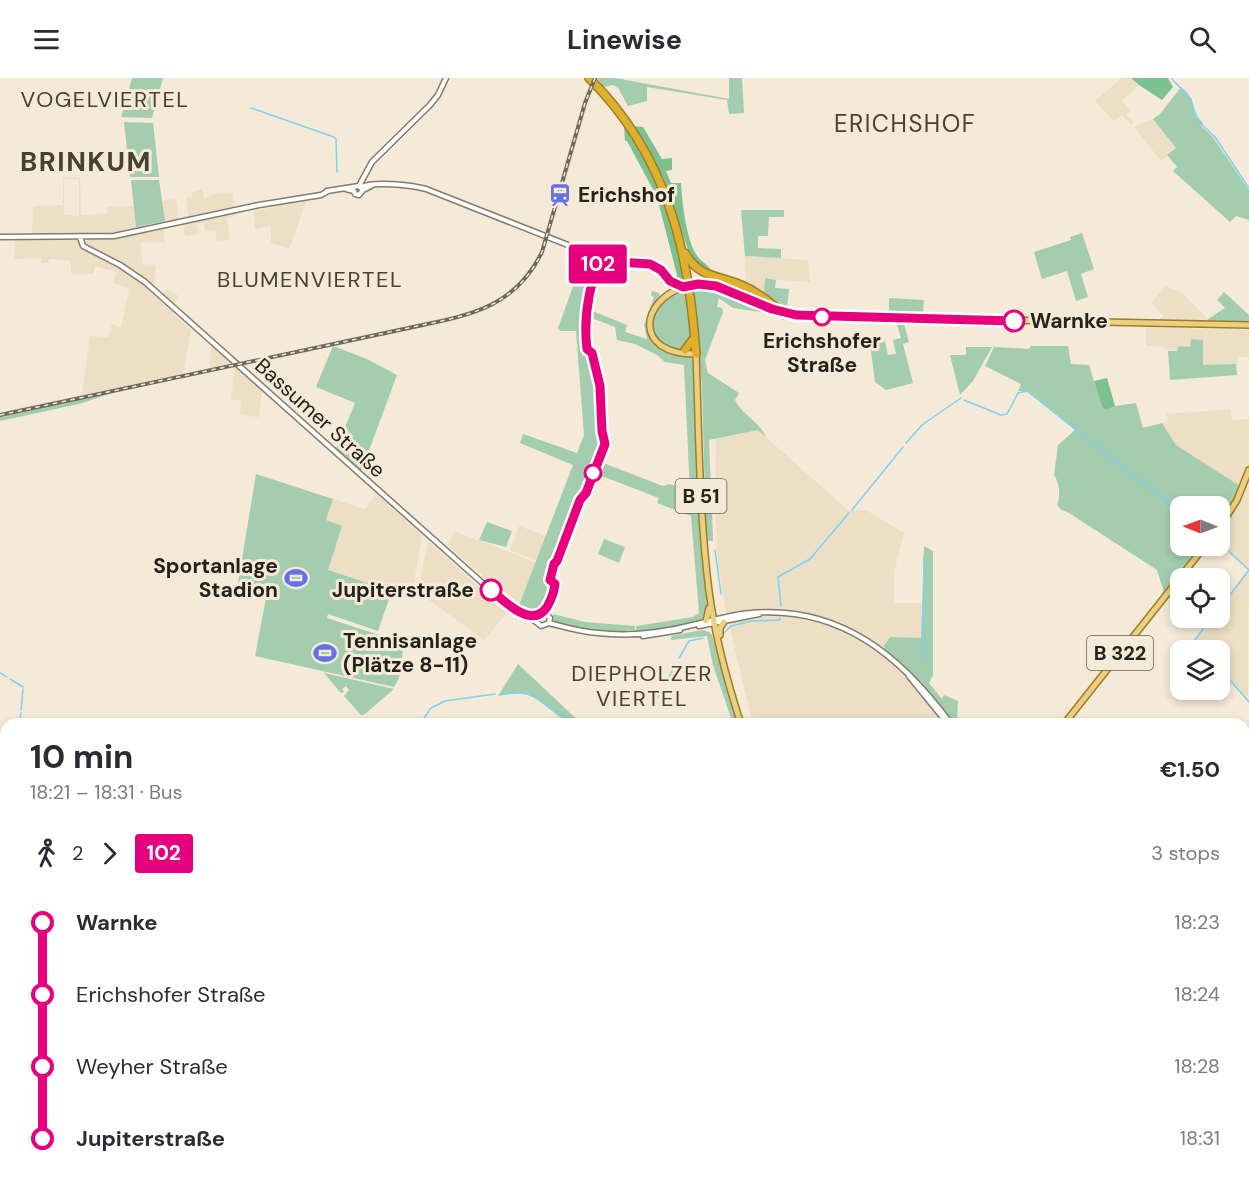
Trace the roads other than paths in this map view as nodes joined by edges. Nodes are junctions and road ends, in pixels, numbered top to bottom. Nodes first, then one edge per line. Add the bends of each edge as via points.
1 (446, 78) edge
2 (590, 78) edge
3 (358, 188) junction
4 (0, 237) edge
5 (82, 237) junction
6 (681, 246) junction
7 (668, 279) junction
8 (684, 287) junction
9 (672, 291) junction
10 (781, 311) junction
11 (1249, 325) edge
12 (695, 335) junction
13 (683, 351) junction
14 (696, 354) junction
15 (1249, 470) edge
16 (1230, 510) edge
17 (1197, 556) edge
18 (709, 594) junction
19 (712, 610) junction
20 (759, 613) junction
21 (729, 616) junction
22 (537, 618) junction
23 (706, 621) junction
24 (714, 621) junction
25 (549, 622) junction
26 (724, 622) junction
27 (700, 626) junction
28 (716, 632) junction
29 (605, 634) junction
30 (718, 639) junction
31 (739, 718) edge
32 (944, 718) edge
33 (1069, 718) edge

1 - 3 street via 427,109 372,162
2 - 6 highway via 623,115 647,154 667,196
3 - 5 street via 340,188 111,237
3 - 7 street via 375,185 432,191 606,260 654,266
4 - 5 street
5 - 22 street, Bassumer Straße via 82,245 145,282 507,604
6 - 10 highway via 697,269 748,289
6 - 12 highway, B 51
7 - 8 street
7 - 9 street
8 - 9 main road
8 - 10 main road, bridge via 704,285 728,290
9 - 13 main road via 663,298 652,318 651,334 661,347
10 - 11 main road via 822,317
12 - 13 highway
12 - 14 highway, B 51
13 - 14 main road
14 - 18 main road, B 51
15 - 16 main road
17 - 33 main road, B 322
18 - 19 main road, B 51
18 - 23 main road, B 51
19 - 21 street
19 - 24 main road, B 51
20 - 21 street
20 - 26 street
20 - 32 street via 803,615 840,626 877,648 909,676
21 - 24 street
22 - 25 street via 541,626
22 - 25 street via 545,613
23 - 24 street
23 - 29 street via 646,633
24 - 26 street
24 - 27 street
24 - 28 main road, B 51
25 - 29 street
26 - 30 main road
27 - 28 street
27 - 29 street via 636,636
28 - 30 main road, B 51
30 - 31 main road, B 51

